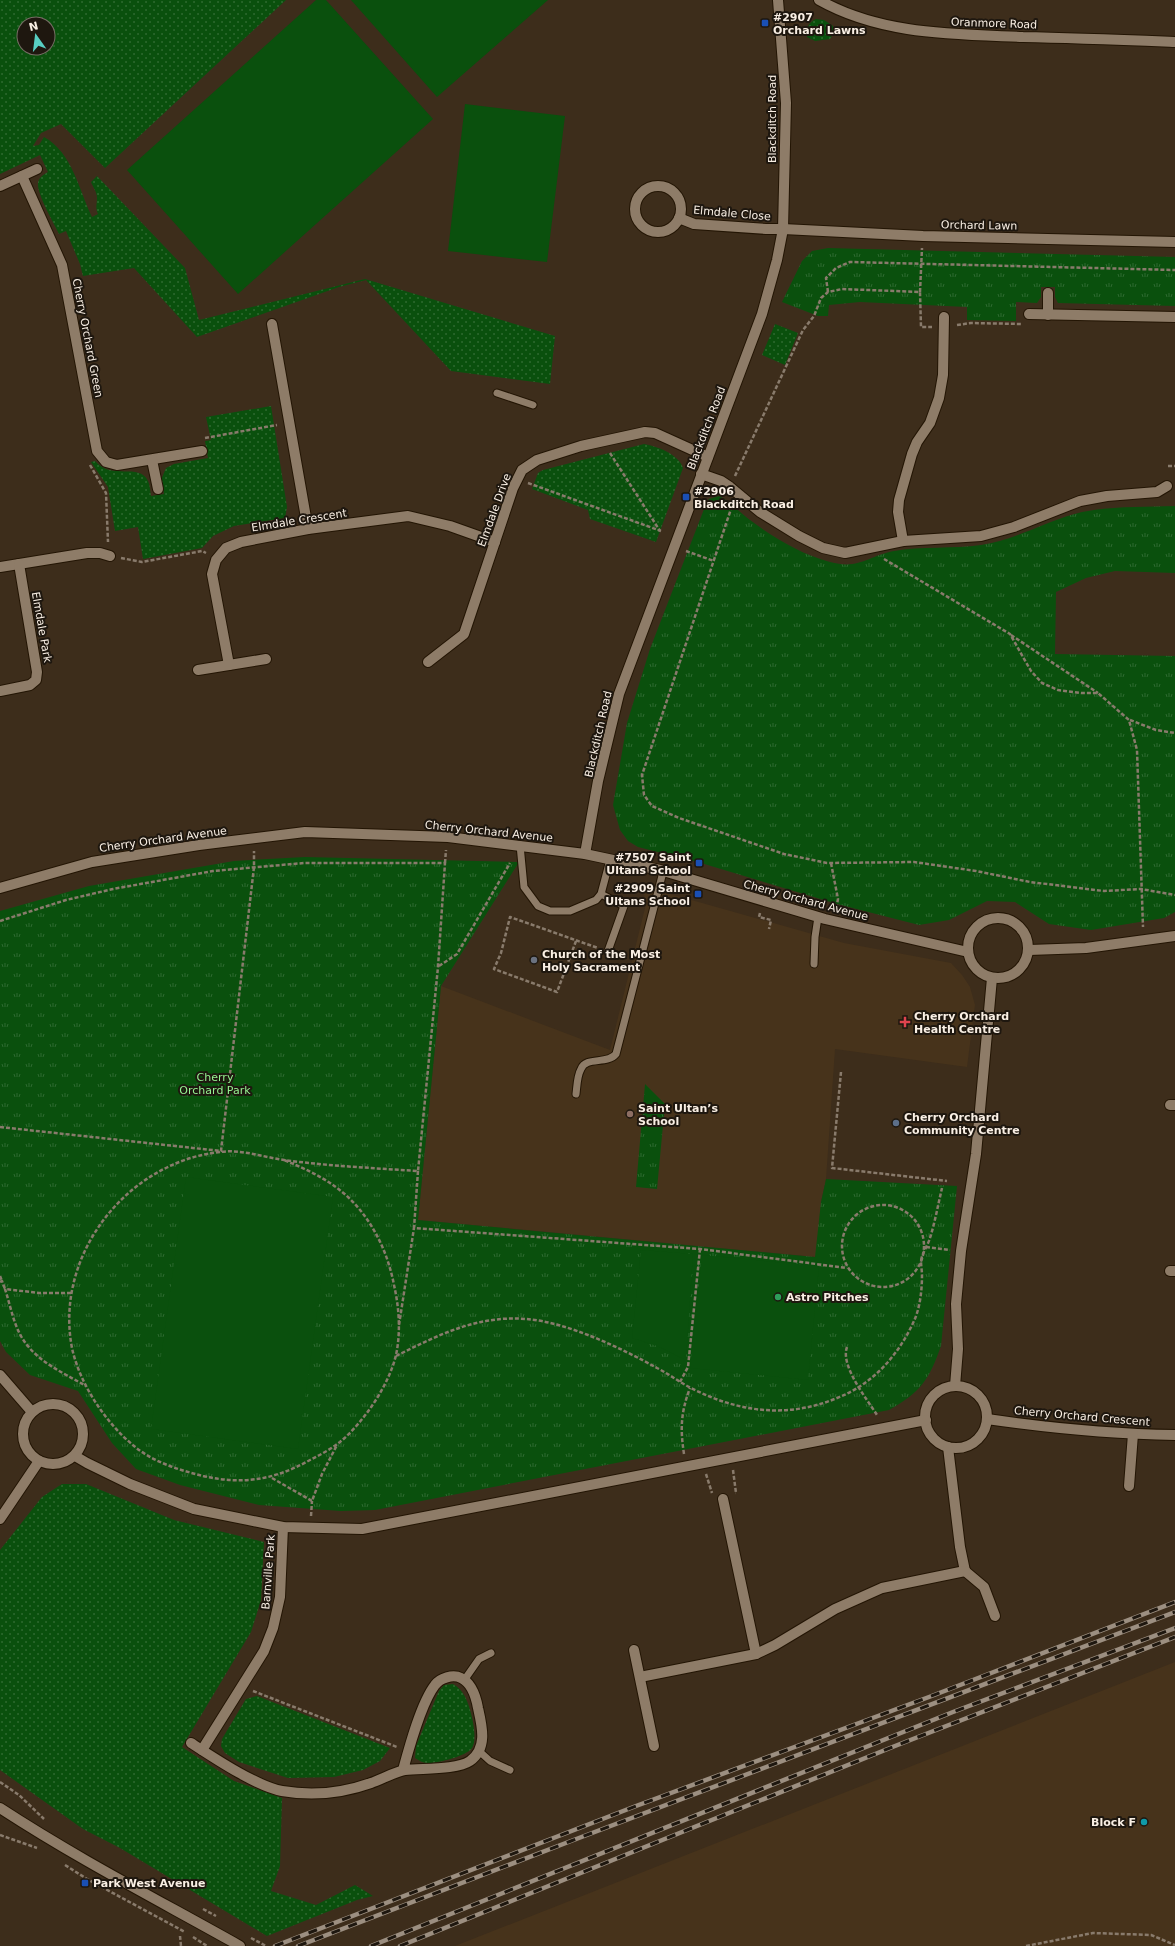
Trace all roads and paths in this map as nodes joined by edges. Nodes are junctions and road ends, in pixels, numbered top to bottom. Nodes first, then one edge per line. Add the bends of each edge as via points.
1 (778, 0) edge
2 (819, 0) edge
3 (1175, 42) edge
4 (37, 169) dead end
5 (22, 176) junction
6 (0, 186) edge
7 (679, 218) junction
8 (784, 228) junction
9 (923, 236) junction
10 (1175, 242) edge
11 (921, 263) junction
12 (1175, 270) edge
13 (828, 292) junction
14 (920, 292) junction
15 (1048, 292) dead end
16 (1048, 315) junction
17 (1175, 317) edge
18 (1029, 320) joint
19 (944, 322) junction
20 (272, 324) dead end
21 (497, 393) dead end
22 (533, 405) dead end
23 (289, 423) junction
24 (201, 439) dead end
25 (602, 441) junction
26 (97, 451) junction
27 (202, 451) dead end
28 (708, 457) junction
29 (152, 460) junction
30 (1168, 466) dead end
31 (1175, 466) edge
32 (702, 474) junction
33 (516, 479) junction
34 (1167, 486) dead end
35 (158, 489) dead end
36 (736, 493) junction
37 (308, 529) junction
38 (903, 541) junction
39 (495, 542) junction
40 (673, 547) junction
41 (872, 547) junction
42 (110, 556) junction
43 (216, 560) junction
44 (714, 561) junction
45 (19, 564) junction
46 (0, 567) edge
47 (1010, 634) junction
48 (266, 659) dead end
49 (428, 662) dead end
50 (229, 665) junction
51 (198, 670) dead end
52 (0, 691) edge
53 (1098, 693) junction
54 (1130, 720) junction
55 (1175, 733) edge
56 (254, 838) junction
57 (520, 845) junction
58 (585, 854) junction
59 (610, 860) junction
60 (831, 863) junction
61 (254, 867) junction
62 (663, 872) junction
63 (0, 888) edge
64 (1142, 889) junction
65 (601, 894) junction
66 (1175, 895) edge
67 (818, 917) junction
68 (0, 921) edge
69 (834, 921) junction
70 (1175, 936) edge
71 (576, 940) junction
72 (1143, 941) junction
73 (1028, 950) junction
74 (608, 951) joint
75 (968, 952) junction
76 (814, 964) dead end
77 (438, 967) junction
78 (992, 978) junction
79 (841, 1072) dead end
80 (576, 1094) dead end
81 (0, 1127) edge
82 (221, 1152) junction
83 (284, 1160) junction
84 (418, 1171) junction
85 (947, 1181) dead end
86 (942, 1188) dead end
87 (414, 1228) junction
88 (926, 1247) junction
89 (700, 1249) junction
90 (961, 1251) junction
91 (921, 1260) junction
92 (847, 1268) junction
93 (0, 1276) edge
94 (1, 1281) edge
95 (5, 1289) junction
96 (71, 1293) junction
97 (398, 1333) junction
98 (847, 1347) dead end
99 (396, 1356) junction
100 (0, 1375) edge
101 (680, 1382) junction
102 (87, 1386) junction
103 (955, 1386) junction
104 (860, 1387) junction
105 (690, 1388) junction
106 (32, 1412) junction
107 (877, 1415) dead end
108 (987, 1419) junction
109 (926, 1420) junction
110 (1133, 1434) junction
111 (1175, 1435) edge
112 (338, 1444) junction
113 (948, 1447) junction
114 (75, 1456) junction
115 (731, 1457) junction
116 (39, 1461) junction
117 (703, 1463) junction
118 (686, 1466) junction
119 (271, 1478) junction
120 (1129, 1486) dead end
121 (723, 1499) junction
122 (0, 1519) edge
123 (284, 1527) junction
124 (966, 1571) junction
125 (995, 1616) dead end
126 (634, 1650) dead end
127 (491, 1653) dead end
128 (756, 1654) junction
129 (640, 1677) junction
130 (465, 1679) junction
131 (241, 1686) junction
132 (191, 1743) dead end
133 (654, 1746) dead end
134 (202, 1750) junction
135 (479, 1751) junction
136 (408, 1752) junction
137 (403, 1770) junction
138 (510, 1770) dead end
139 (0, 1782) edge
140 (19, 1795) dead end
141 (0, 1808) edge
142 (0, 1835) edge
143 (39, 1849) dead end
144 (63, 1864) dead end
145 (180, 1936) dead end
146 (1175, 1945) edge
147 (181, 1946) edge
148 (207, 1946) edge
149 (240, 1946) edge
150 (1026, 1946) edge

1 - 8 street, Blackditch Road via 786,103
2 - 3 street, Oranmore Road via 840,12 884,26 931,32
4 - 5 street
5 - 6 street
5 - 26 street, Cherry Orchard Green via 62,265
7 - 7 street, Elmdale Close via 669,230 647,230 641,226 634,212 638,197 649,188 665,187 677,196 680,203
7 - 8 street, Elmdale Close via 694,224
8 - 9 street, Orchard Lawn
8 - 28 street, Blackditch Road via 762,314
9 - 10 street, Orchard Lawn
9 - 11 path
11 - 12 path
11 - 13 path via 850,262 836,268 826,278
11 - 14 path
13 - 14 path via 842,289
13 - 36 path via 821,298 814,316 803,330 734,477 741,484
14 - 19 path via 921,327
15 - 16 street
16 - 17 street
16 - 18 street
18 - 19 path
19 - 38 street via 943,375 939,398 930,423 912,454 899,500 898,512
20 - 23 street
21 - 22 lane
23 - 24 path
23 - 37 street
25 - 28 street, Elmdale Drive via 636,433 654,433
25 - 33 street, Elmdale Drive via 537,460 522,470
25 - 33 path via 661,531
26 - 29 street via 106,462 116,465
26 - 42 path via 89,464 106,493
27 - 29 street
28 - 32 street, Blackditch Road
29 - 35 street
30 - 31 path
32 - 36 street via 721,481
32 - 40 street, Blackditch Road
33 - 39 street, Elmdale Drive
34 - 38 street via 1157,492 1080,501 1014,528 981,536
36 - 41 street via 781,527 823,548 845,553
36 - 44 path
37 - 39 street, Elmdale Crescent via 408,516 443,524
37 - 43 street, Elmdale Crescent via 241,542 226,548
38 - 41 street
39 - 49 street, Elmdale Drive via 464,634
40 - 44 path
40 - 58 street, Blackditch Road via 619,694 598,782
41 - 47 path via 885,559
42 - 43 path via 142,562 202,551
42 - 45 street via 87,553
43 - 50 street via 212,574
44 - 60 path via 642,775 644,795 652,806 679,818 784,854
45 - 46 street
45 - 52 street, Elmdale Park via 37,672 36,680 30,685
47 - 53 path
47 - 53 path via 1030,671 1042,683 1058,690
48 - 50 street
50 - 51 street
53 - 54 path
54 - 55 path via 1156,730
54 - 64 path via 1137,750
56 - 57 street, Cherry Orchard Avenue via 305,832 448,837
56 - 61 path
56 - 63 street, Cherry Orchard Avenue via 92,862
57 - 58 street, Cherry Orchard Avenue
57 - 65 lane via 524,886 538,906 550,911 570,911 596,900
57 - 77 path via 456,954
58 - 59 street, Cherry Orchard Avenue
59 - 62 street, Cherry Orchard Avenue
59 - 65 lane
60 - 64 path via 914,862 1030,882 1104,891
60 - 69 path via 838,899
61 - 68 path via 213,870 113,889 66,900
61 - 77 path via 311,863 445,863
61 - 82 path
62 - 67 street, Cherry Orchard Avenue
62 - 80 lane via 616,1054 610,1060 586,1063 582,1066
64 - 66 path
64 - 72 path
65 - 74 lane via 624,906
67 - 69 street, Cherry Orchard Avenue
67 - 76 lane
69 - 75 street, Cherry Orchard Avenue
70 - 72 street
71 - 71 path via 510,917 494,969 557,992
71 - 74 path
72 - 73 street via 1086,948
73 - 75 street via 1023,930 1014,922 1004,918 991,918 979,923 970,936
73 - 78 street via 1022,966 1015,973
75 - 78 street via 972,964 980,973
77 - 84 path
78 - 90 street via 976,1154
79 - 85 path via 832,1168
81 - 82 path
82 - 83 path via 256,1154
82 - 96 path via 167,1167 146,1178 126,1194 94,1231
83 - 84 path
83 - 97 path via 319,1175 350,1199 374,1229 390,1264 398,1302
84 - 87 path
86 - 88 path
87 - 89 path
87 - 97 path
88 - 90 path
88 - 91 path
89 - 92 path
89 - 101 path via 688,1367
90 - 103 street via 956,1304 958,1349
91 - 92 path via 910,1277 894,1286 886,1287 862,1282
91 - 92 path via 924,1246 921,1232 914,1220 906,1212 896,1208 886,1205 875,1206 855,1215 845,1229 842,1251
91 - 104 path via 920,1297 915,1319 890,1361
93 - 94 path
94 - 95 path
95 - 96 path
95 - 102 path via 14,1321 30,1349 55,1368
96 - 102 path via 72,1349
97 - 99 path
98 - 104 path via 845,1358
99 - 101 path via 464,1325 491,1319 525,1318 552,1322 587,1335 656,1367
99 - 112 path via 369,1411
100 - 106 street
101 - 105 path
102 - 119 path via 121,1435 158,1461 214,1478 239,1481
103 - 108 street via 965,1388 978,1396 986,1409
103 - 109 street via 945,1388 930,1401 926,1410
104 - 105 path via 823,1404 796,1410 746,1409
104 - 107 path
105 - 118 path via 684,1405 680,1432
106 - 114 street via 40,1406 51,1404 71,1409 78,1416 83,1426 84,1437
106 - 116 street via 26,1420 23,1438 26,1448
108 - 110 street, Cherry Orchard Crescent
108 - 113 street via 985,1428 974,1442 957,1448
109 - 113 street via 933,1437
109 - 115 street, Barnville Park
110 - 111 street, Cherry Orchard Crescent
110 - 120 street
112 - 119 path via 294,1469
112 - 119 path via 312,1500
113 - 124 street via 960,1547
114 - 116 street via 58,1464
114 - 123 street via 130,1484 194,1509
115 - 117 street, Barnville Park
115 - 121 path via 736,1493
116 - 122 street
117 - 118 street, Barnville Park
117 - 121 path via 713,1496
118 - 123 street, Barnville Park via 362,1528
121 - 128 street
123 - 131 street, Barnville Park via 278,1614 264,1651
124 - 125 street via 984,1587
124 - 128 street via 882,1588 835,1609 775,1646
126 - 129 street
127 - 130 lane via 479,1659
128 - 129 street
129 - 133 street
130 - 135 street via 476,1698 483,1730
130 - 136 street via 449,1676 435,1684
131 - 134 street, Barnville Park
131 - 136 path
132 - 134 street
134 - 137 street via 252,1779 280,1791 310,1794 365,1785
135 - 137 street via 470,1761 448,1767
135 - 138 lane via 490,1761
136 - 137 street
139 - 140 path
141 - 149 street via 47,1839
142 - 143 path
144 - 148 path
145 - 147 path
146 - 150 path via 1151,1935 1093,1933

